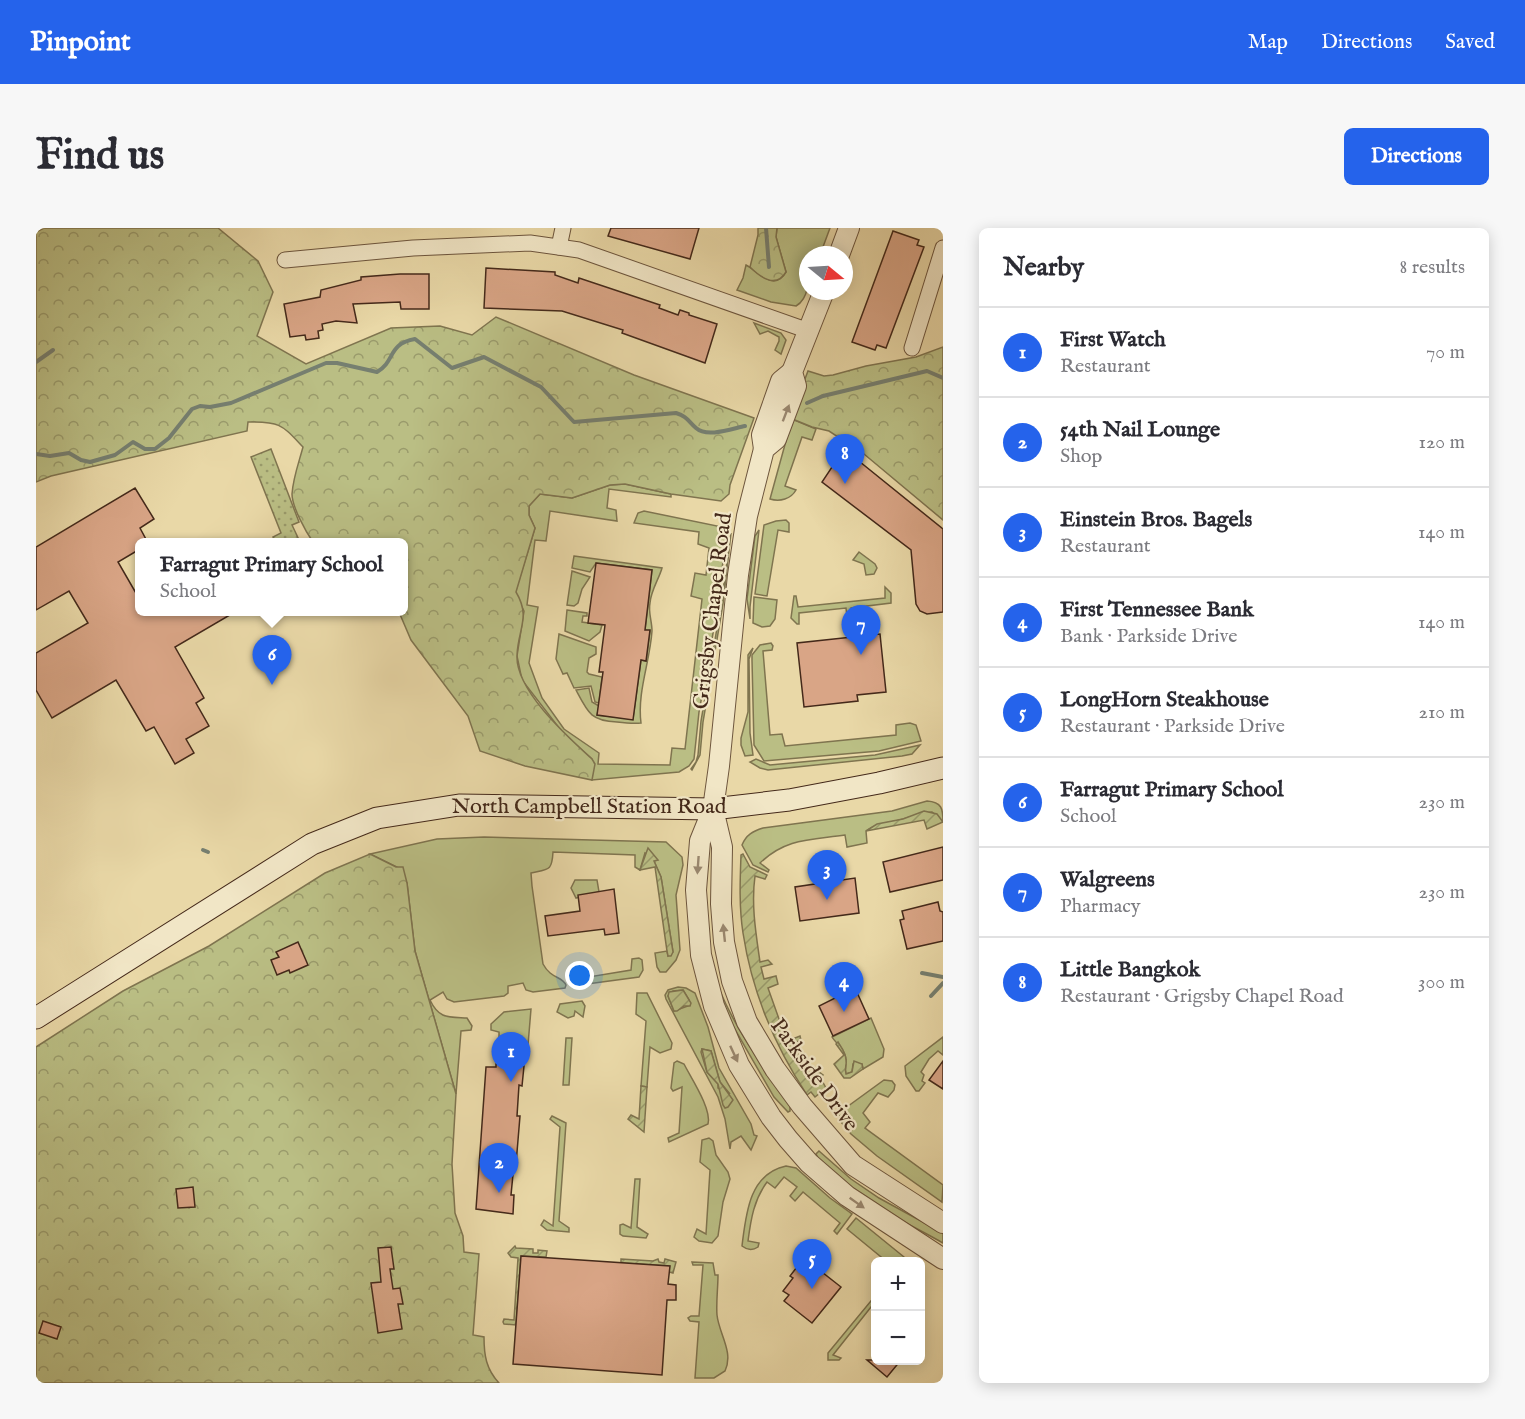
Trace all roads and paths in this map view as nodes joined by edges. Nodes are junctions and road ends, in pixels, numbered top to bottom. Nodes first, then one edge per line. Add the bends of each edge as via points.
1 (564, 228) edge
2 (849, 228) edge
3 (842, 246) edge
4 (559, 248) junction
5 (943, 248) edge
6 (285, 260) dead end
7 (821, 300) edge
8 (809, 331) junction
9 (912, 348) dead end
10 (943, 768) edge
11 (713, 809) junction
12 (36, 1018) edge
13 (813, 1121) junction
14 (788, 1139) junction
15 (943, 1223) edge
16 (943, 1259) edge

1 - 4 street
2 - 3 street
4 - 6 street via 530,243 413,248
4 - 8 street via 579,250
5 - 9 street
7 - 8 street, Grigsby Chapel Road
8 - 11 street, Grigsby Chapel Road via 792,372 796,386 776,439 764,450 747,516
10 - 11 main road, North Campbell Station Road via 789,800
11 - 12 main road, North Campbell Station Road via 459,805 376,818 312,844
13 -> 11 street, Parkside Drive via 747,1022 732,981 721,904 723,848
11 -> 14 street via 700,841 696,890 701,955 708,987 739,1065
13 - 14 street
13 - 15 street, Parkside Drive via 853,1165
14 -> 16 street via 847,1196

